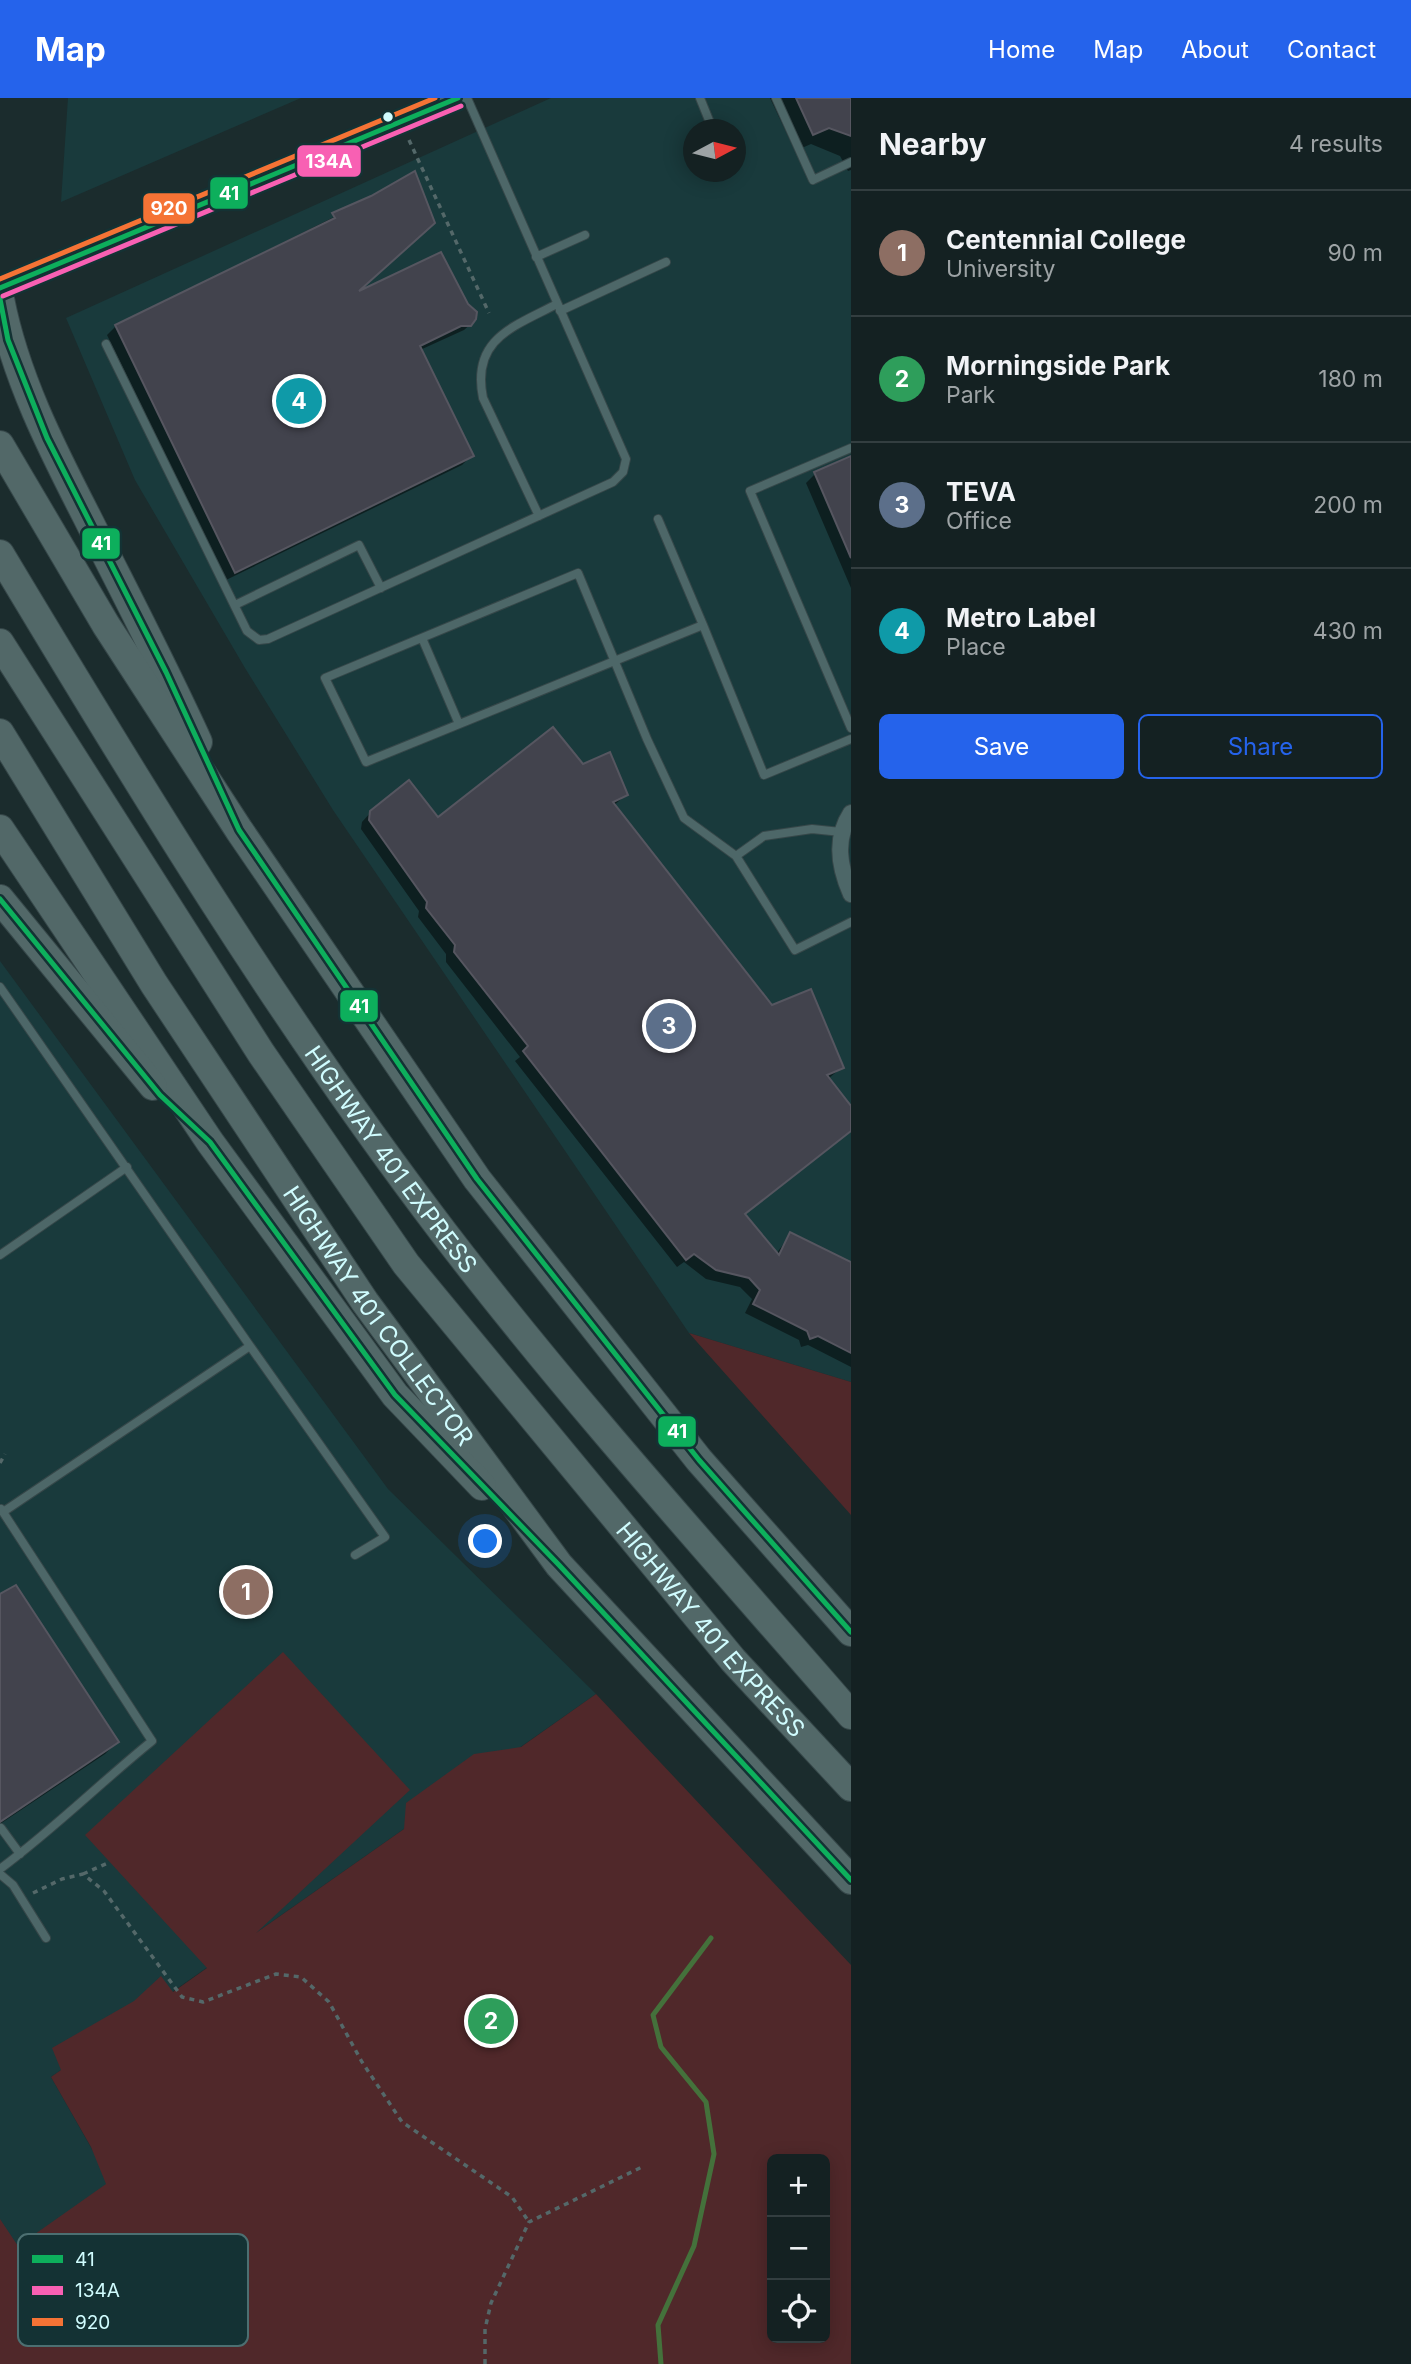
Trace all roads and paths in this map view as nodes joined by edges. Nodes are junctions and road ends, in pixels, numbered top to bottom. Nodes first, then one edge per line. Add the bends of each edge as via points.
1 (458, 98) edge
2 (467, 98) edge
3 (700, 98) edge
4 (776, 98) edge
5 (709, 119) edge
6 (402, 122) junction
7 (851, 162) edge
8 (585, 235) dead end
9 (536, 257) junction
10 (666, 262) dead end
11 (0, 288) edge
12 (0, 299) edge
13 (558, 307) junction
14 (489, 313) dead end
15 (106, 344) dead end
16 (0, 445) edge
17 (851, 448) edge
18 (539, 516) junction
19 (658, 519) dead end
20 (0, 554) edge
21 (380, 588) junction
22 (235, 605) junction
23 (703, 625) junction
24 (422, 638) junction
25 (0, 643) edge
26 (614, 660) junction
27 (459, 724) junction
28 (851, 728) edge
29 (0, 733) edge
30 (851, 739) edge
31 (851, 813) edge
32 (0, 829) edge
33 (239, 830) junction
34 (841, 832) junction
35 (736, 856) junction
36 (851, 894) edge
37 (0, 899) edge
38 (851, 922) edge
39 (0, 987) edge
40 (210, 1142) junction
41 (127, 1167) junction
42 (0, 1255) edge
43 (250, 1346) junction
44 (5, 1454) dead end
45 (0, 1462) edge
46 (1, 1510) edge
47 (355, 1555) dead end
48 (559, 1565) junction
49 (851, 1632) edge
50 (851, 1715) edge
51 (851, 1787) edge
52 (1, 1828) edge
53 (20, 1854) junction
54 (108, 1863) dead end
55 (0, 1869) edge
56 (0, 1874) edge
57 (83, 1874) junction
58 (851, 1880) edge
59 (22, 1898) junction
60 (46, 1938) dead end
61 (642, 2167) dead end
62 (529, 2222) junction
63 (485, 2364) edge

1 - 6 main road
2 - 9 lane
3 - 5 lane
4 - 7 lane via 814,180
6 - 11 main road
6 - 14 path
8 - 9 lane
9 - 13 lane
10 - 13 lane
12 - 33 highway via 8,340 47,438 166,672
13 - 18 lane via 499,334 484,356 479,379
13 - 18 lane via 625,459 623,472 613,482
15 - 22 lane
16 - 33 highway via 106,625
17 - 28 lane via 750,491
18 - 21 lane
19 - 23 lane
20 - 50 highway, HIGHWAY 401 EXPRESS via 246,955 443,1232 593,1420
21 - 22 lane via 268,639 259,640 247,631
21 - 22 lane via 359,545
23 - 26 lane
23 - 30 lane via 764,775
24 - 26 lane via 578,573
24 - 27 lane
24 - 27 lane via 325,678 366,762
25 - 51 highway, HIGHWAY 401 EXPRESS via 261,1053 406,1264 733,1660
26 - 27 lane
26 - 35 lane via 684,817
29 - 48 highway, HIGHWAY 401 COLLECTOR via 154,984 358,1291
31 - 34 street
32 - 40 highway
33 - 49 highway via 477,1179 699,1460
34 - 35 lane via 813,829 764,836
34 - 36 street via 842,874
35 - 38 lane via 795,950
37 - 40 highway via 160,1095
39 - 41 lane
40 - 48 highway via 395,1395
41 - 42 lane
41 - 43 lane
43 - 46 lane
43 - 47 lane via 385,1537
44 - 45 path
46 - 53 lane via 152,1741
48 - 58 highway, HIGHWAY 401 COLLECTOR
52 - 53 lane
53 - 55 lane
54 - 57 path
56 - 59 lane
57 - 59 path
57 - 62 path via 104,1891 182,1997 203,2002 276,1975 301,1977 329,2002 362,2063 402,2122 512,2197
59 - 60 lane
61 - 62 path
62 - 63 path via 491,2303

